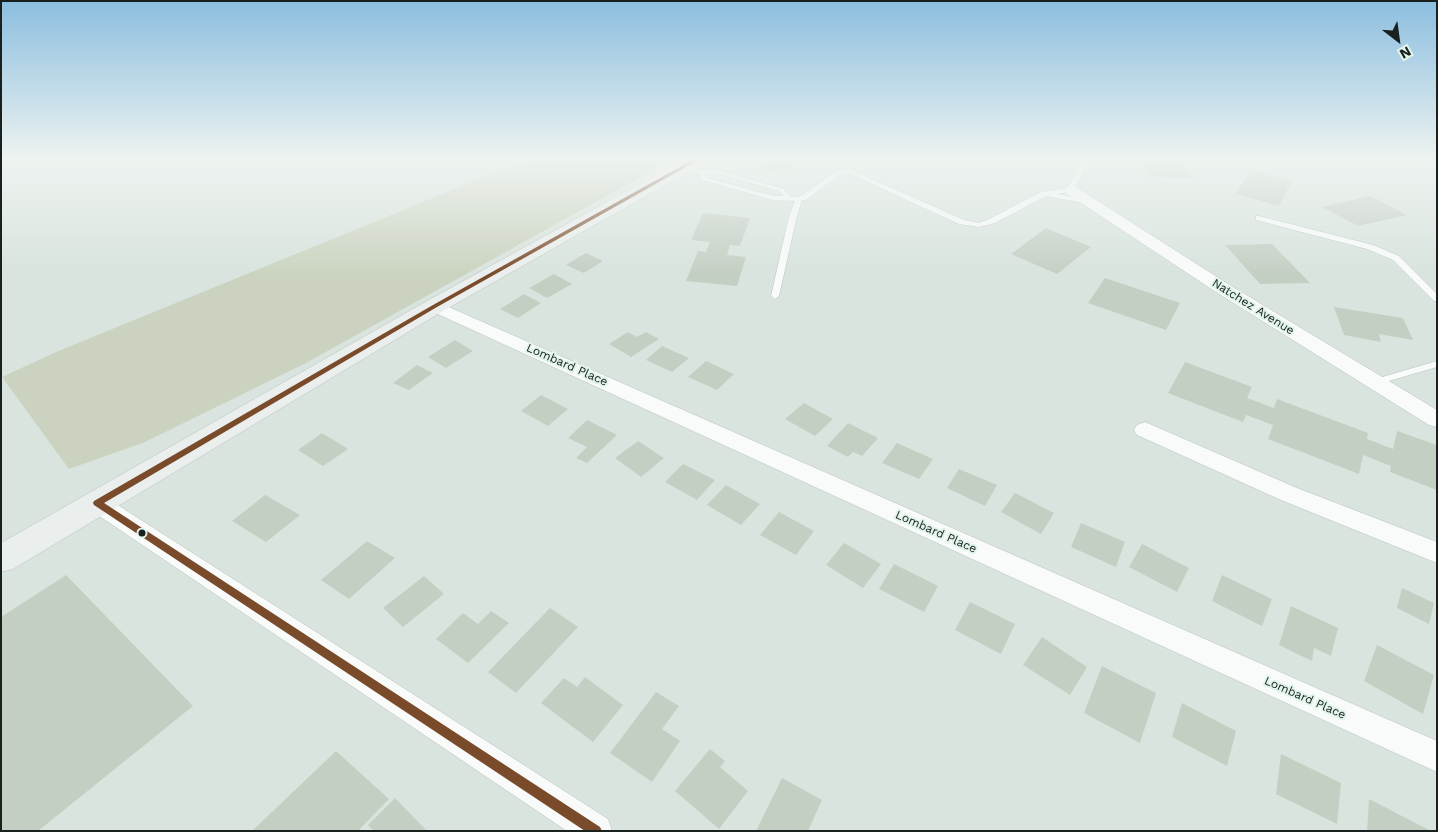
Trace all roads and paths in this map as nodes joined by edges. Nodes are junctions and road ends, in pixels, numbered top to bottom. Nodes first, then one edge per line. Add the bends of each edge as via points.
1 (635, 198) edge
2 (772, 198) edge
3 (908, 198) edge
4 (1037, 198) edge
5 (1062, 198) edge
6 (1082, 198) edge
7 (799, 199) joint
8 (1091, 204) junction
9 (1259, 218) dead end
10 (1435, 295) edge
11 (775, 296) dead end
12 (435, 306) junction
13 (1437, 364) edge
14 (1376, 382) junction
15 (1437, 420) edge
16 (1145, 430) dead end
17 (97, 503) junction
18 (1437, 553) edge
19 (1, 559) edge
20 (1437, 757) edge
21 (596, 831) edge

1 - 12 street
2 - 7 lane
3 - 4 lane via 962,222 980,225
5 - 8 lane
6 - 8 street, Natchez Avenue
7 - 11 lane via 792,216
8 - 14 street, Natchez Avenue
9 - 10 lane via 1370,247 1396,258
12 - 17 street
12 - 20 street, Lombard Place
13 - 14 lane
14 - 15 street, Natchez Avenue
16 - 18 street via 1289,494
17 - 19 street
17 - 21 street

